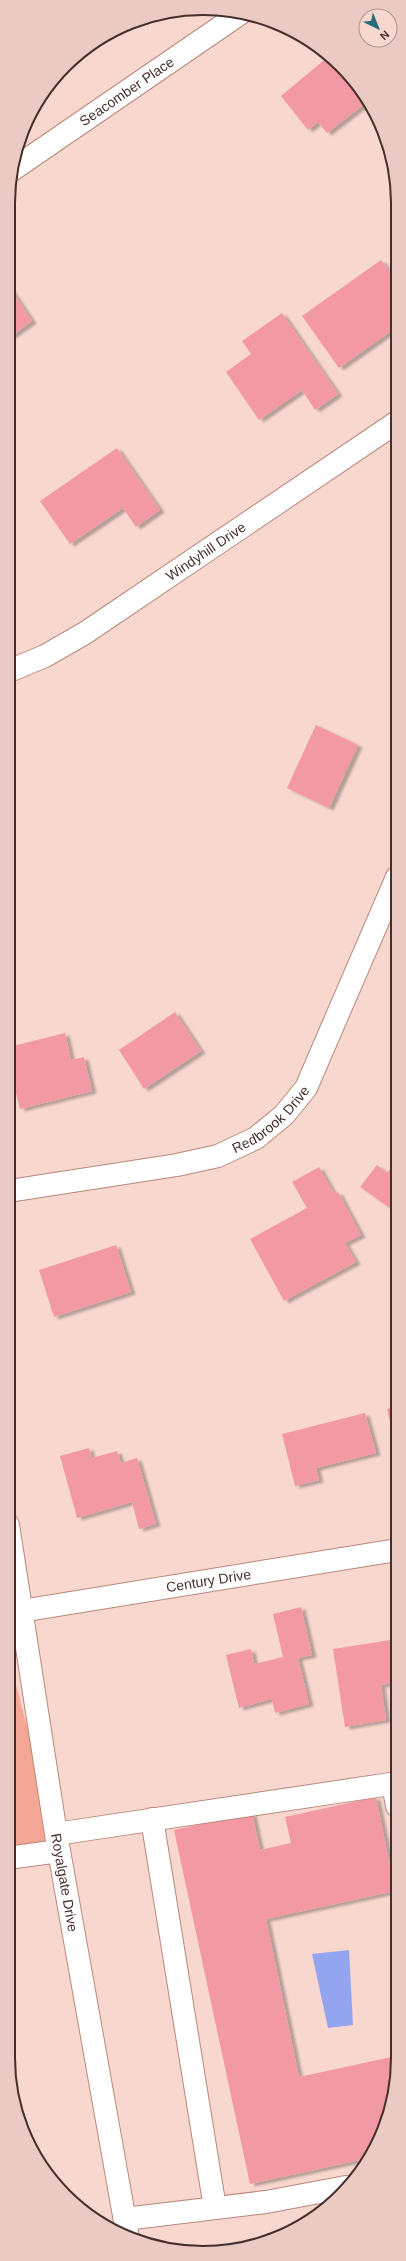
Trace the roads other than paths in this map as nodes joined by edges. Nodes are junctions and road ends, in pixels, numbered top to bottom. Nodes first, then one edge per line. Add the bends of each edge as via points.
1 (234, 18) edge
2 (19, 165) edge
3 (391, 426) edge
4 (15, 668) edge
5 (391, 891) edge
6 (15, 1190) edge
7 (391, 1551) edge
8 (15, 1571) edge
9 (21, 1611) junction
10 (391, 1784) edge
11 (152, 1819) junction
12 (57, 1842) junction
13 (15, 1856) edge
14 (338, 2188) edge
15 (216, 2208) junction
16 (126, 2228) edge

1 - 2 street, Seacomber Place
3 - 4 street, Windyhill Drive via 85,633 45,656
5 - 6 street, Redbrook Drive via 306,1088 278,1120 256,1138 218,1156 178,1165
7 - 9 street, Century Drive
8 - 9 street, Royalgate Drive
9 - 12 street, Royalgate Drive
10 - 11 street
11 - 12 street
11 - 15 street
12 - 13 street
12 - 16 street, Royalgate Drive
14 - 15 street
15 - 16 street

